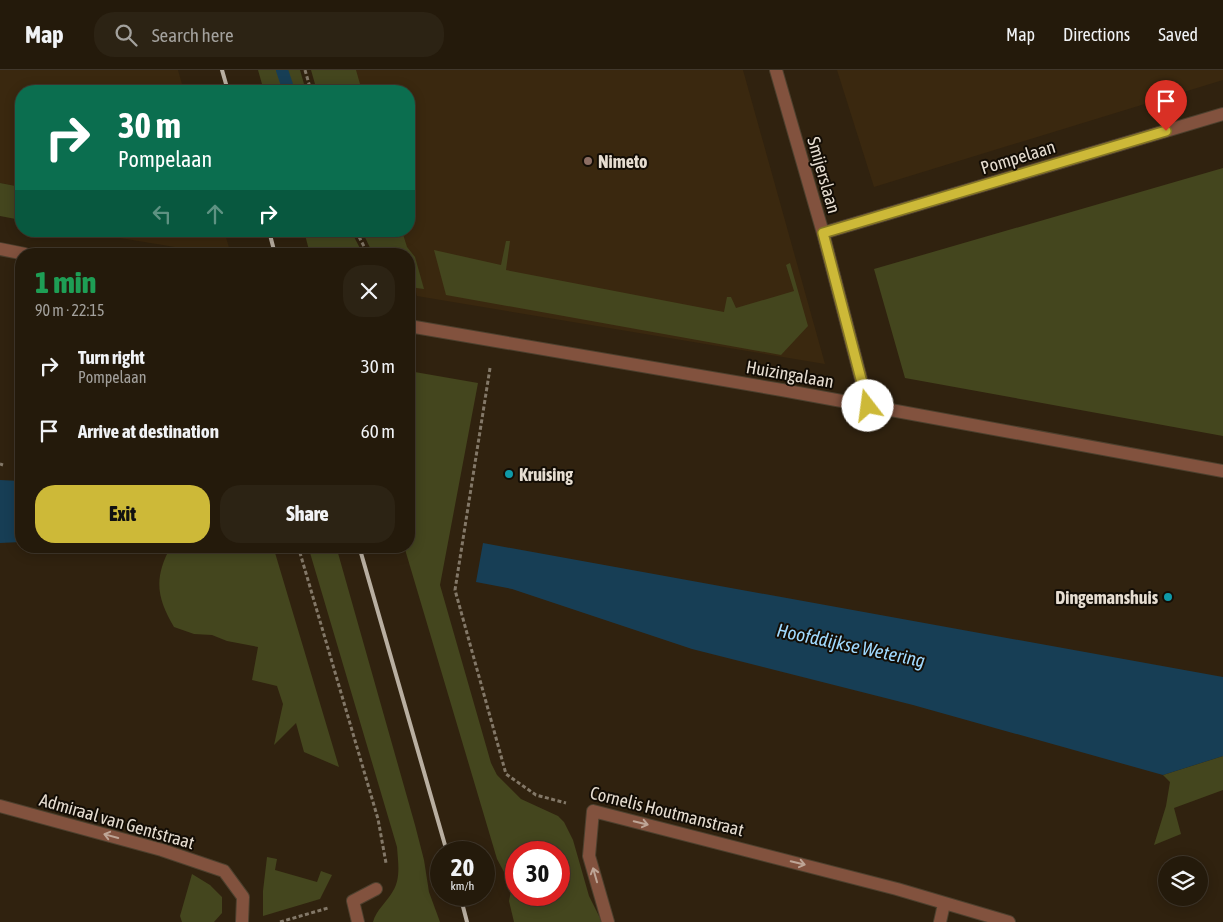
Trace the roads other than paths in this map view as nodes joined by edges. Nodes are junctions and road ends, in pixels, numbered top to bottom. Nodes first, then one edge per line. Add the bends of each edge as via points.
1 (776, 70) edge
2 (1223, 114) edge
3 (823, 233) junction
4 (0, 249) edge
5 (15, 252) edge
6 (415, 327) edge
7 (868, 406) junction
8 (1223, 471) edge
9 (0, 806) edge
10 (376, 889) road end
11 (944, 904) junction
12 (242, 922) edge
13 (358, 922) edge
14 (608, 922) edge
15 (940, 922) edge
16 (1009, 922) edge

1 - 3 street, Smijerslaan
2 - 3 street, Pompelaan
3 - 7 street, Smijerslaan
4 - 5 street
6 - 7 street, Huizingalaan
7 - 8 street, Huizingalaan
12 -> 9 street, Admiraal van Gentstraat via 243,897 224,871 162,850
10 - 13 street via 352,901
14 -> 11 street, Cornelis Houtmanstraat via 589,856 593,810
11 - 15 street
11 - 16 street, Cornelis Houtmanstraat

